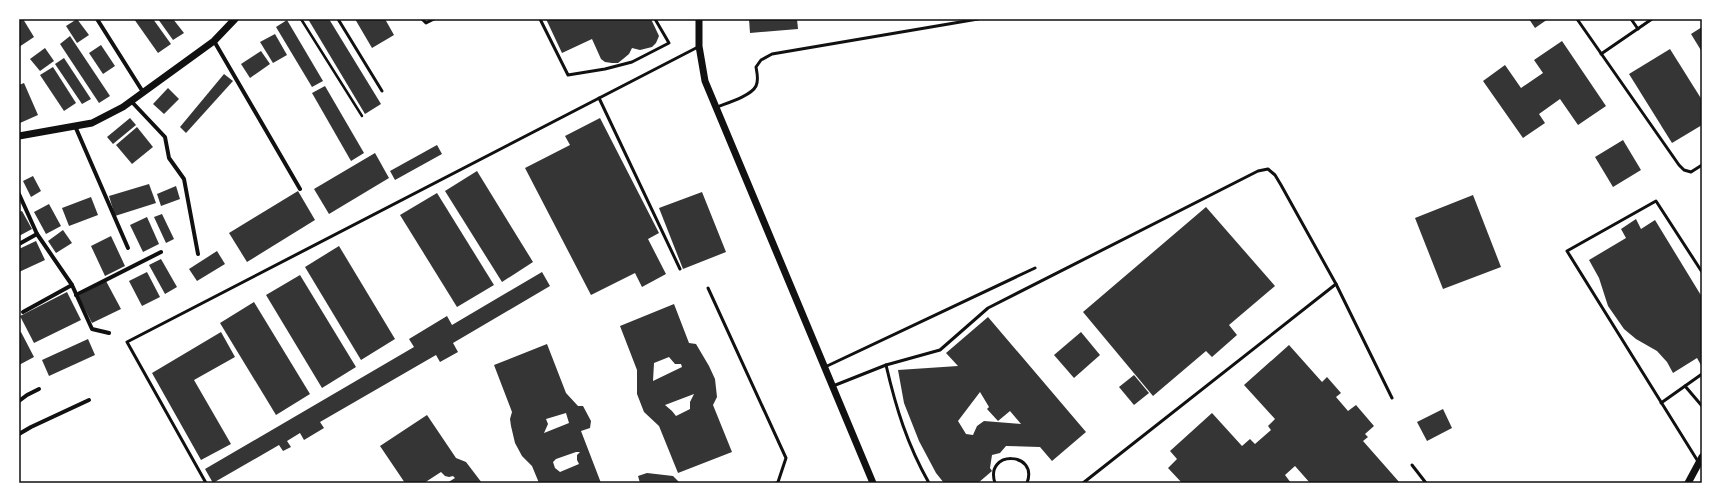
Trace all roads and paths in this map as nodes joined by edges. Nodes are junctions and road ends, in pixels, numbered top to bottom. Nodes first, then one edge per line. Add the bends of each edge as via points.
1 (97, 19) edge
2 (235, 19) edge
3 (301, 19) edge
4 (338, 19) edge
5 (422, 19) edge
6 (434, 19) edge
7 (540, 19) edge
8 (655, 19) edge
9 (699, 19) edge
10 (978, 19) edge
11 (1577, 19) edge
12 (1631, 19) edge
13 (1652, 19) edge
14 (1638, 29) junction
15 (214, 42) junction
16 (699, 46) junction
17 (1601, 54) junction
18 (382, 91) dead end
19 (143, 92) junction
20 (599, 98) junction
21 (131, 101) junction
22 (717, 107) junction
23 (362, 116) dead end
24 (75, 126) junction
25 (19, 136) edge
26 (1702, 165) edge
27 (300, 189) dead end
28 (19, 194) edge
29 (37, 234) junction
30 (19, 244) edge
31 (128, 248) dead end
32 (161, 252) dead end
33 (198, 254) dead end
34 (1036, 268) dead end
35 (680, 270) dead end
36 (1702, 272) edge
37 (72, 284) junction
38 (1336, 284) junction
39 (708, 288) dead end
40 (76, 295) junction
41 (23, 312) dead end
42 (109, 333) dead end
43 (886, 365) junction
44 (826, 367) junction
45 (1702, 374) edge
46 (833, 386) junction
47 (1685, 386) junction
48 (39, 389) dead end
49 (1392, 398) dead end
50 (89, 400) dead end
51 (19, 401) edge
52 (1661, 403) junction
53 (1702, 406) edge
54 (19, 434) edge
55 (1700, 460) edge
56 (1412, 465) dead end
57 (206, 483) edge
58 (776, 483) edge
59 (873, 483) edge
60 (929, 483) edge
61 (995, 483) edge
62 (1027, 483) edge
63 (1083, 483) edge
64 (1426, 483) edge
65 (1688, 483) edge

1 - 19 street
2 - 15 street
3 - 23 path
4 - 18 lane
5 - 6 lane via 426,23
7 - 8 lane via 568,75 632,62 669,43
9 - 16 street
10 - 22 lane via 772,54 761,60 756,67 756,87 744,96
11 - 17 lane
12 - 14 lane
13 - 14 lane
14 - 17 lane
15 - 19 street
15 - 27 street
16 - 20 lane
16 - 22 street via 705,81
17 - 26 lane via 1679,166 1691,172
19 - 21 street
20 - 35 lane
20 - 57 lane via 127,342
21 - 24 street via 92,123
21 - 33 street via 165,138 169,158 184,179
22 - 44 street
24 - 25 street
24 - 31 street
28 - 29 street
29 - 30 street
29 - 37 street
32 - 40 street
34 - 44 lane
36 - 52 lane via 1656,201 1567,251
37 - 40 street
37 - 41 street
38 - 43 lane via 1275,175 1268,169 1258,171 988,308 940,350
38 - 49 lane
38 - 63 lane
39 - 58 lane via 786,458
40 - 42 street via 92,329
43 - 46 lane
43 - 60 lane via 896,408 914,458
44 - 46 street
45 - 47 lane
46 - 59 street
47 - 52 lane
47 - 53 lane
48 - 51 street
50 - 54 street
52 - 55 lane
55 - 65 street
56 - 64 lane
61 - 62 lane via 994,471 998,464 1010,458 1016,459 1026,467 1029,473

